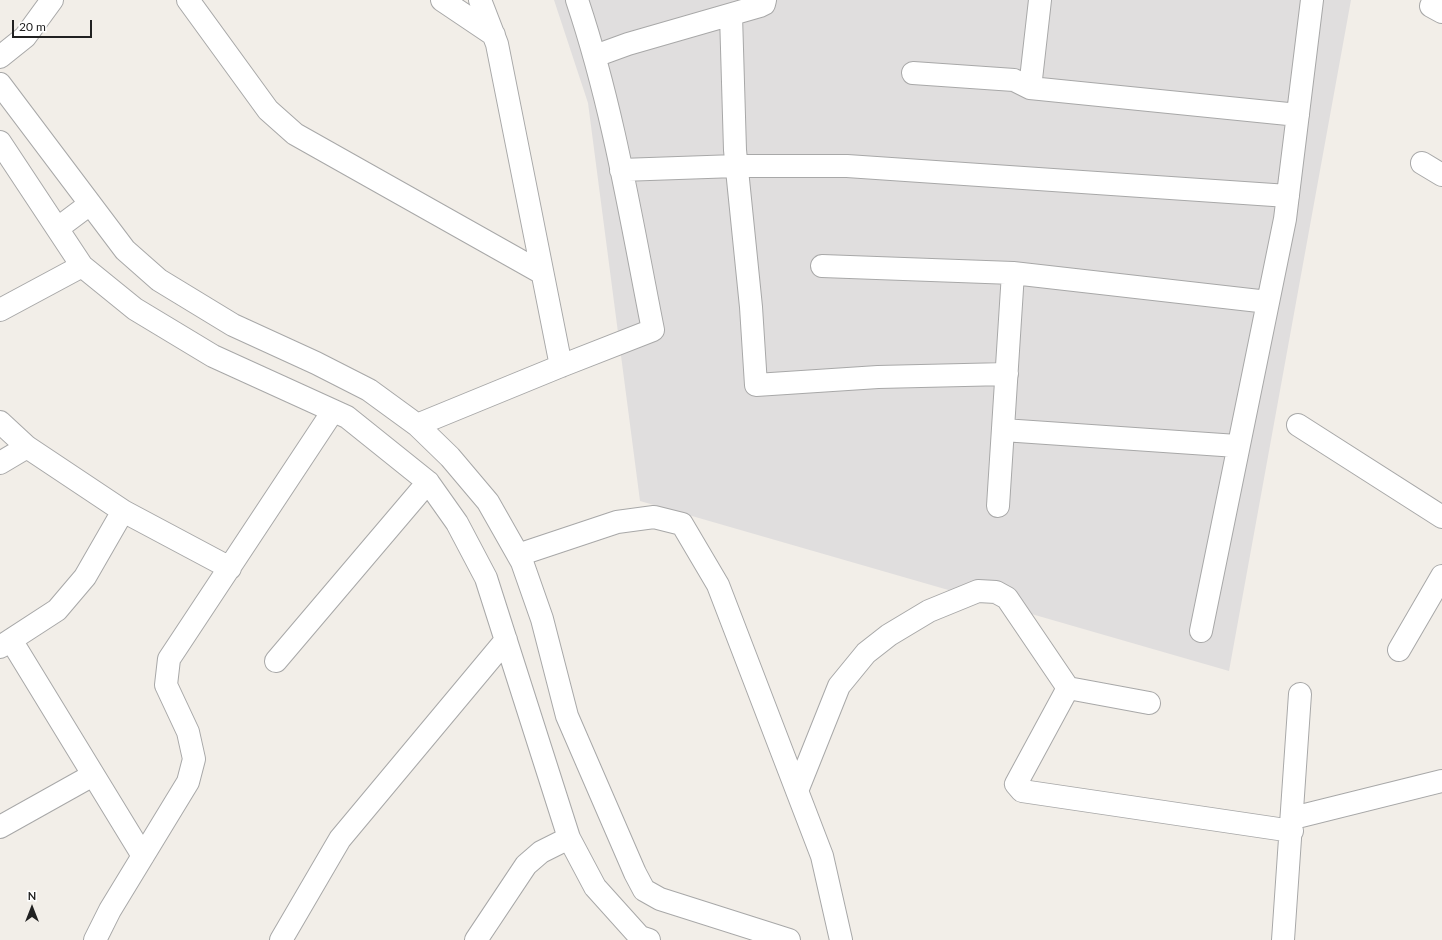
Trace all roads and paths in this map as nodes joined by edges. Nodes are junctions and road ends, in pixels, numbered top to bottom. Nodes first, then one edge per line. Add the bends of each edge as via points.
1 (52, 0) edge
2 (188, 0) edge
3 (442, 0) edge
4 (480, 0) edge
5 (577, 0) edge
6 (765, 0) edge
7 (1040, 0) edge
8 (1312, 0) edge
9 (731, 15) junction
10 (494, 36) junction
11 (595, 56) junction
12 (0, 57) edge
13 (914, 73) dead end
14 (0, 84) edge
15 (1030, 88) junction
16 (1298, 115) junction
17 (0, 142) edge
18 (1422, 163) dead end
19 (736, 166) junction
20 (621, 170) junction
21 (1442, 175) edge
22 (1288, 196) junction
23 (90, 204) junction
24 (58, 228) junction
25 (82, 266) junction
26 (822, 266) dead end
27 (542, 273) junction
28 (1013, 273) junction
29 (1268, 302) junction
30 (0, 310) edge
31 (560, 366) junction
32 (1006, 374) junction
33 (333, 411) junction
34 (0, 422) edge
35 (417, 425) junction
36 (1298, 425) dead end
37 (1003, 430) junction
38 (1238, 446) junction
39 (27, 447) junction
40 (0, 462) edge
41 (428, 482) junction
42 (998, 506) dead end
43 (123, 511) junction
44 (1442, 517) edge
45 (518, 555) junction
46 (230, 568) junction
47 (1442, 576) edge
48 (1201, 631) dead end
49 (506, 640) junction
50 (6, 644) edge
51 (1400, 650) dead end
52 (276, 661) dead end
53 (1068, 688) junction
54 (1300, 694) dead end
55 (1149, 703) dead end
56 (93, 775) junction
57 (1442, 781) edge
58 (797, 790) junction
59 (1292, 824) junction
60 (0, 827) edge
61 (569, 838) junction
62 (143, 856) junction
63 (642, 939) edge
64 (95, 940) edge
65 (281, 940) edge
66 (476, 940) edge
67 (789, 940) edge
68 (841, 940) edge
69 (1283, 940) edge

1 - 12 street via 25,37
2 - 27 street via 268,110 295,134
3 - 10 street
4 - 10 street
5 - 11 street
6 - 9 street via 760,6
7 - 15 street
8 - 16 street
9 - 11 street
9 - 19 street
10 - 27 street
11 - 20 street
13 - 15 street via 1014,80
14 - 23 street
15 - 16 street
16 - 22 street
17 - 24 street
18 - 21 street
19 - 20 street
19 - 22 street via 848,166
19 - 32 street via 751,307 756,385 878,377
20 - 31 street via 653,330
22 - 29 street
23 - 24 street
23 - 35 street via 124,250 159,280 233,325 316,362 369,390
24 - 25 street
25 - 30 street
25 - 33 street via 135,308 213,356
26 - 28 street
27 - 31 street
28 - 29 street
28 - 32 street
29 - 38 street
31 - 35 street
32 - 37 street
33 - 41 street via 347,417
33 - 46 street
34 - 39 street
35 - 45 street via 450,457 488,502
36 - 44 street
37 - 38 street
37 - 42 street
38 - 48 street
39 - 40 street
39 - 43 street
41 - 49 street via 457,523 486,578
41 - 52 street
43 - 46 street
43 - 50 street via 84,577 57,610
45 - 58 street via 617,522 654,517 682,524 718,585
45 - 67 street via 542,619 567,716 644,890 660,899
46 - 62 street via 169,659 166,685 188,732 194,759 188,782
47 - 51 street
49 - 61 street
49 - 65 street via 340,839
50 - 56 street
53 - 55 street
53 - 58 street via 1007,598 996,592 978,591 929,611 889,635 866,653 839,686
53 - 59 street via 1016,784 1022,790
54 - 59 street
56 - 60 street
56 - 62 street
57 - 59 street
58 - 68 street via 822,856
59 - 69 street
61 - 63 street via 595,887
61 - 66 street via 540,852 526,865
62 - 64 street

